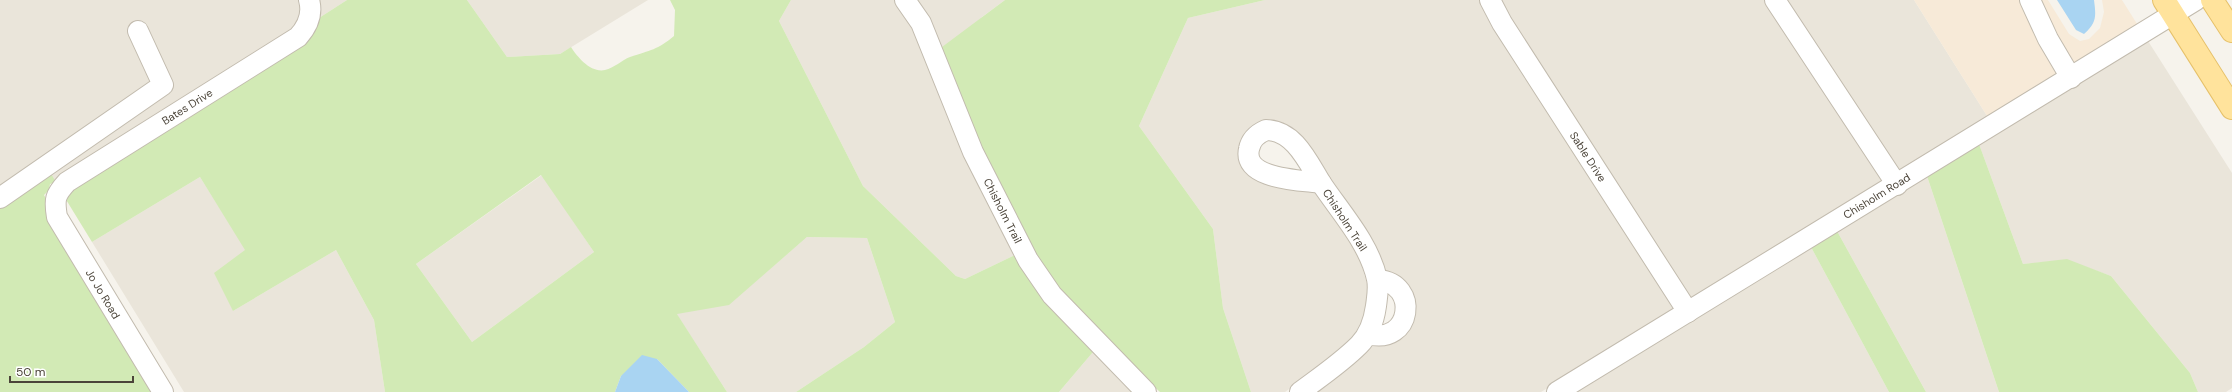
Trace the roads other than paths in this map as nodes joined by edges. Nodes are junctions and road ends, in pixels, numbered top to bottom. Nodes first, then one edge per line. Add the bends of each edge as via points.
1 (905, 0) edge
2 (1490, 0) edge
3 (1775, 0) edge
4 (2030, 0) edge
5 (2196, 0) edge
6 (2212, 0) edge
7 (310, 8) edge
8 (2169, 8) edge
9 (138, 31) dead end
10 (2232, 31) edge
11 (2208, 71) junction
12 (2071, 78) junction
13 (2232, 88) edge
14 (2232, 108) edge
15 (1321, 183) dead end
16 (1897, 185) junction
17 (8, 193) edge
18 (57, 193) joint
19 (1378, 280) junction
20 (1688, 312) junction
21 (1368, 334) junction
22 (163, 392) edge
23 (1146, 392) edge
24 (1300, 392) edge
25 (1557, 392) edge

1 - 23 street, Chisholm Trail via 921,23 973,152 1028,260 1052,295
2 - 20 street, Sable Drive via 1502,23
3 - 16 street
4 - 12 street via 2048,39
5 - 8 street, Chisholm Road
6 - 10 main road
7 - 18 street, Bates Drive via 306,28 298,37 67,182
8 - 11 main road
8 - 12 street, Chisholm Road
9 - 17 street via 163,85
11 - 13 main road
11 - 14 main road
12 - 16 street, Chisholm Road
15 - 19 street, Chisholm Trail via 1363,244
16 - 20 street, Chisholm Road
18 - 22 street, Jo Jo Road via 57,216
19 - 21 street, Chisholm Trail via 1375,314
19 - 21 street via 1390,283 1405,299 1404,321 1387,335
20 - 25 street, Chisholm Road
21 - 24 street, Chisholm Trail via 1336,366

